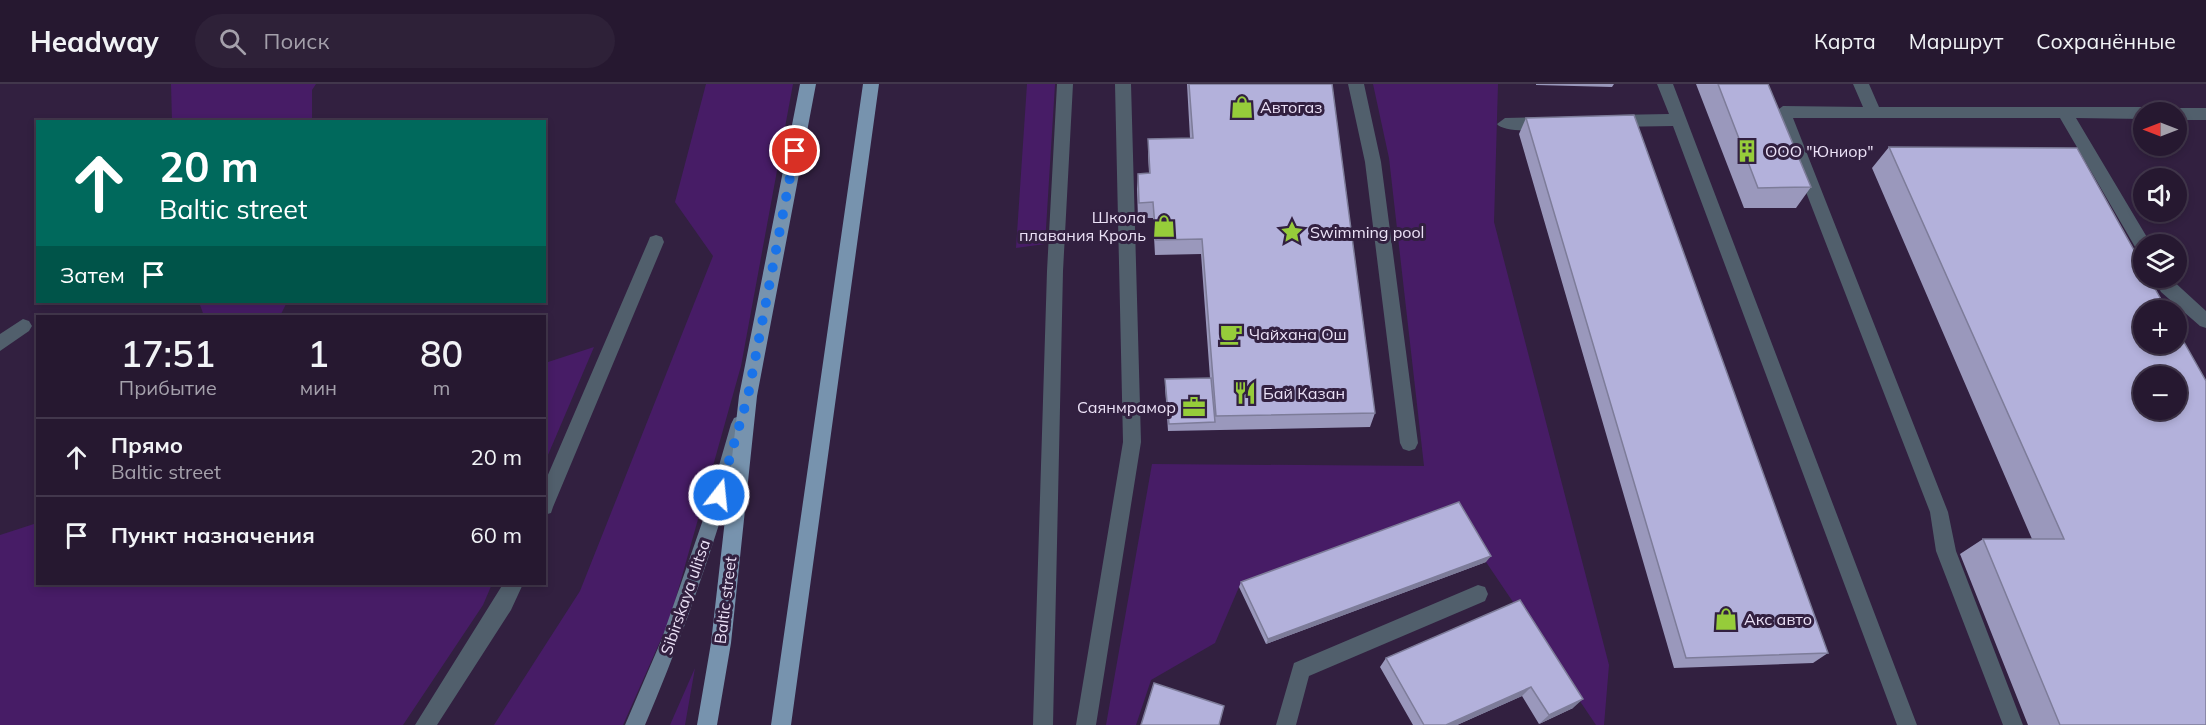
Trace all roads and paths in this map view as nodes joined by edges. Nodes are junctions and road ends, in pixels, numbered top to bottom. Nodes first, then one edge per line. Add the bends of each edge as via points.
1 (808, 84) edge
2 (871, 84) edge
3 (1065, 84) edge
4 (1123, 84) edge
5 (1356, 84) edge
6 (1665, 84) edge
7 (1861, 84) edge
8 (1874, 113) junction
9 (2065, 113) junction
10 (2133, 113) edge
11 (2187, 114) edge
12 (2206, 114) edge
13 (1678, 120) junction
14 (1597, 122) edge
15 (1562, 123) edge
16 (1505, 124) dead end
17 (2136, 234) edge
18 (656, 242) dead end
19 (2169, 288) edge
20 (2206, 321) edge
21 (23, 326) dead end
22 (0, 344) edge
23 (748, 396) junction
24 (1409, 443) dead end
25 (546, 502) edge
26 (513, 585) edge
27 (1479, 594) dead end
28 (425, 725) edge
29 (635, 725) edge
30 (707, 725) edge
31 (782, 725) edge
32 (1043, 725) edge
33 (1086, 725) edge
34 (1286, 725) edge
35 (1907, 725) edge
36 (2013, 725) edge

1 - 23 main road, Baltic street
2 - 31 main road
3 - 32 lane via 1054,271
4 - 33 lane via 1132,442
5 - 24 lane via 1372,162
6 - 13 lane
7 - 8 lane
8 - 9 lane
8 - 36 lane via 1783,112 1939,512 1946,551
9 - 10 lane
9 - 17 lane
11 - 12 lane
13 - 14 lane
13 - 35 lane
15 - 16 lane
18 - 25 lane
19 - 20 lane
21 - 22 lane
23 - 29 main road, Sibirskaya ulitsa via 671,641
23 - 30 main road, Baltic street via 721,642
26 - 28 lane
27 - 34 lane via 1300,670

